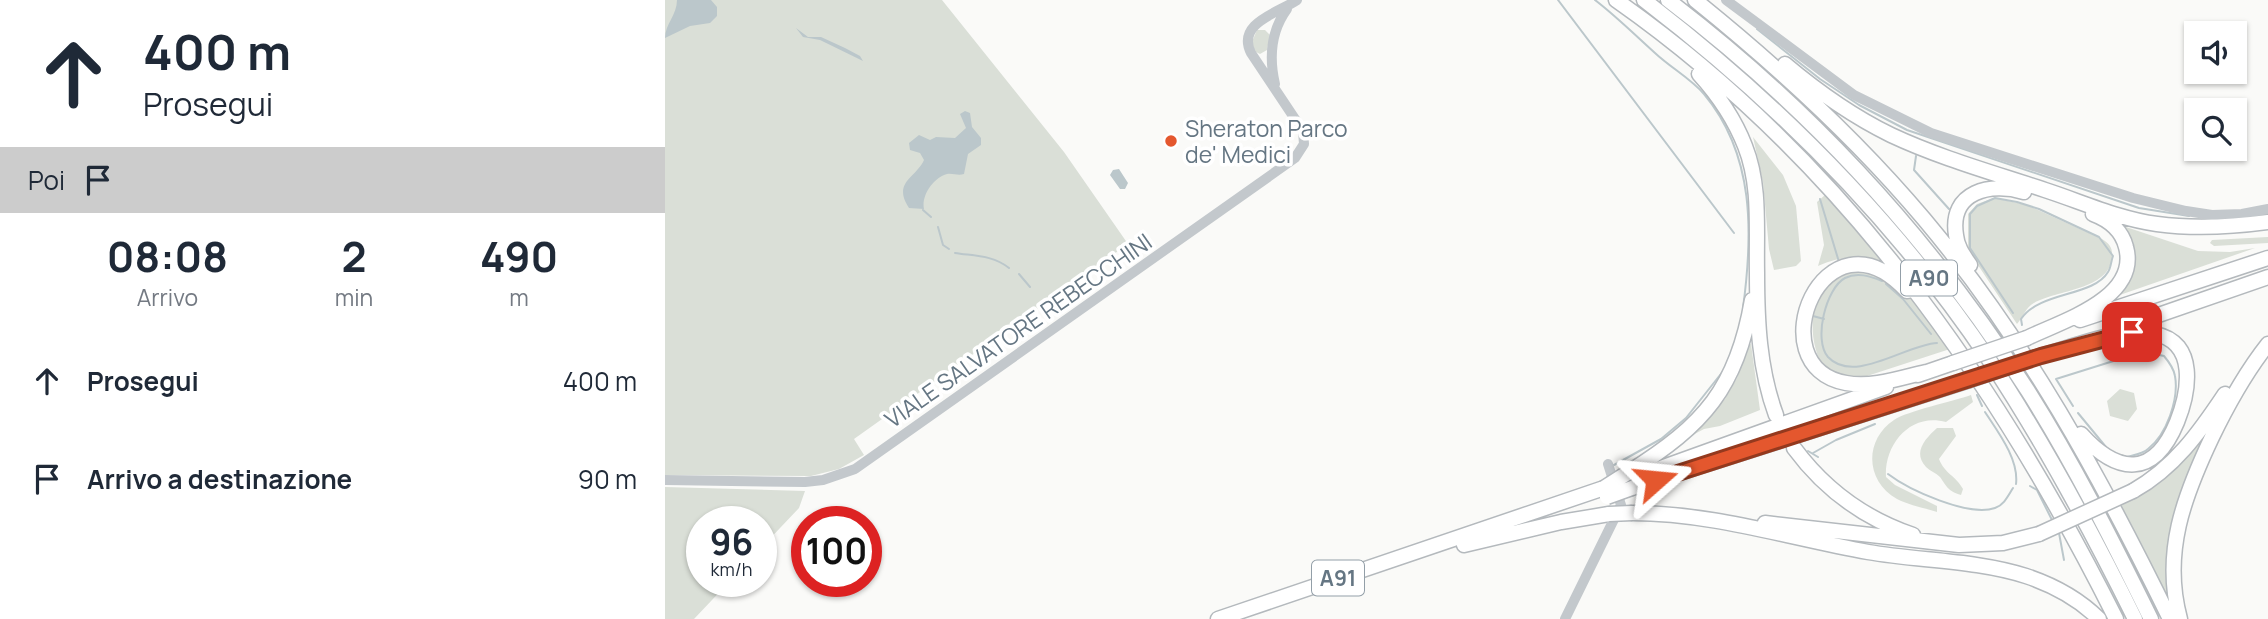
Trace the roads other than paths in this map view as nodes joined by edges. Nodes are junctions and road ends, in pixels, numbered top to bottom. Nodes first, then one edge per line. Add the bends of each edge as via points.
1 (1616, 0) edge
2 (1644, 0) edge
3 (1668, 0) edge
4 (1695, 0) edge
5 (1726, 0) edge
6 (1293, 3) edge
7 (1707, 10) junction
8 (1640, 17) junction
9 (1255, 26) junction
10 (1275, 33) junction
11 (1273, 52) junction
12 (1251, 53) junction
13 (1276, 88) junction
14 (2268, 209) edge
15 (2268, 222) edge
16 (2268, 257) edge
17 (1757, 274) junction
18 (2268, 277) edge
19 (1996, 312) junction
20 (2027, 338) junction
21 (2268, 342) edge
22 (1958, 347) junction
23 (2041, 356) junction
24 (1926, 372) junction
25 (1776, 415) dead end
26 (2063, 415) junction
27 (1794, 448) dead end
28 (1608, 464) dead end
29 (665, 480) edge
30 (1630, 480) junction
31 (1605, 493) junction
32 (1728, 521) junction
33 (1464, 545) junction
34 (1959, 545) junction
35 (1218, 619) edge
36 (1248, 619) edge
37 (1566, 619) edge
38 (2099, 619) edge
39 (2116, 619) edge
40 (2134, 619) edge
41 (2151, 619) edge
42 (2170, 619) edge
43 (2180, 619) edge

1 - 8 highway
2 - 40 highway, A90 via 1711,53 1811,145 1919,266 2030,424
3 - 41 highway, A90 via 1770,83 1906,225 2028,392
4 - 7 highway
5 - 14 street via 1854,95 1931,134 2186,211 2212,215
6 - 9 street, VIALE SALVATORE REBECCHINI
6 - 10 street, VIALE SALVATORE REBECCHINI
7 - 15 highway via 1841,106 1928,151 2148,223 2212,227
7 - 19 highway via 1854,142 1924,219
8 - 17 highway via 1722,99 1745,145 1757,202
8 - 22 highway via 1781,139 1867,231
9 - 10 street via 1266,26
9 - 12 street via 1247,38
10 - 11 street, VIALE SALVATORE REBECCHINI
11 - 12 street via 1261,57
11 - 13 street, VIALE SALVATORE REBECCHINI
12 - 13 street, VIALE SALVATORE REBECCHINI
13 - 29 street, VIALE SALVATORE REBECCHINI via 1304,135 1297,157 855,468 805,482
16 - 20 highway, A91
17 - 25 highway via 1763,368
17 - 30 highway via 1744,338 1722,390 1682,436
18 - 23 highway, A91
19 - 20 highway via 1956,238 1958,213 1974,194 1988,187 2011,188 2113,225 2128,254 2126,273 2118,287 2088,308
19 - 26 highway
20 - 24 highway, A91, bridge
21 - 34 highway, bridge via 2245,365 2183,452 2133,491 2039,534 2003,543
21 - 43 highway via 2239,384 2185,499 2174,555
22 - 24 highway via 1902,285 1876,267 1855,265 1839,270 1812,294 1804,339 1812,361 1825,375 1859,384
22 - 39 highway via 2050,494
23 - 26 highway via 2143,332 2166,337 2185,359 2188,382 2181,411 2167,443 2146,462 2128,465 2110,460
23 - 30 highway, A91, bridge via 1748,449
24 - 30 highway, A91
26 - 42 highway
27 - 34 highway via 1822,481 1867,516 1915,536
28 - 37 street via 1621,505
30 - 31 highway, A91, bridge
31 - 33 highway, A91
31 - 35 highway, A91
32 - 33 highway, bridge via 1609,514
32 - 34 highway
32 - 38 highway via 1861,551 2018,574 2067,594
33 - 36 highway, A91

